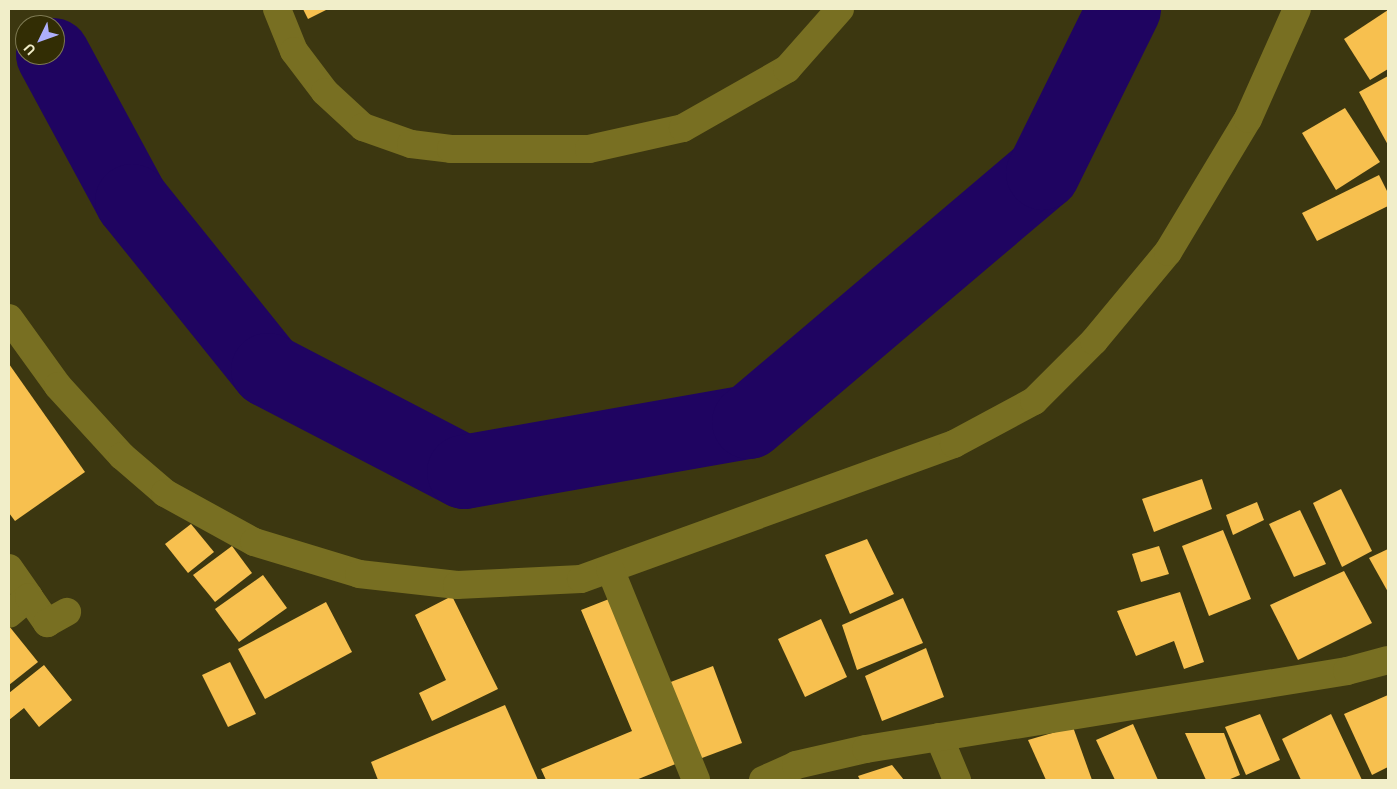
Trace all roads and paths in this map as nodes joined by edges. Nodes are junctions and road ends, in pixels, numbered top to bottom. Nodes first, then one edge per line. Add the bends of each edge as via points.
1 (277, 9) edge
2 (840, 9) edge
3 (1297, 9) edge
4 (9, 318) edge
5 (9, 568) edge
6 (610, 569) junction
7 (29, 597) junction
8 (67, 612) dead end
9 (9, 614) edge
10 (1388, 660) edge
11 (939, 737) junction
12 (696, 780) edge
13 (763, 780) edge
14 (957, 780) edge

1 - 2 street via 294,51 325,92 363,127 411,144 443,148 530,149 589,149 683,128 787,69
3 - 6 street via 1248,119 1168,252 1094,340 1034,401 954,444
4 - 6 street via 58,386 122,456 165,493 254,542 359,574 457,585 581,579
5 - 7 street
6 - 12 street
7 - 8 street via 47,623
7 - 9 street
10 - 11 street via 1347,671
11 - 13 street via 796,765
11 - 14 street

